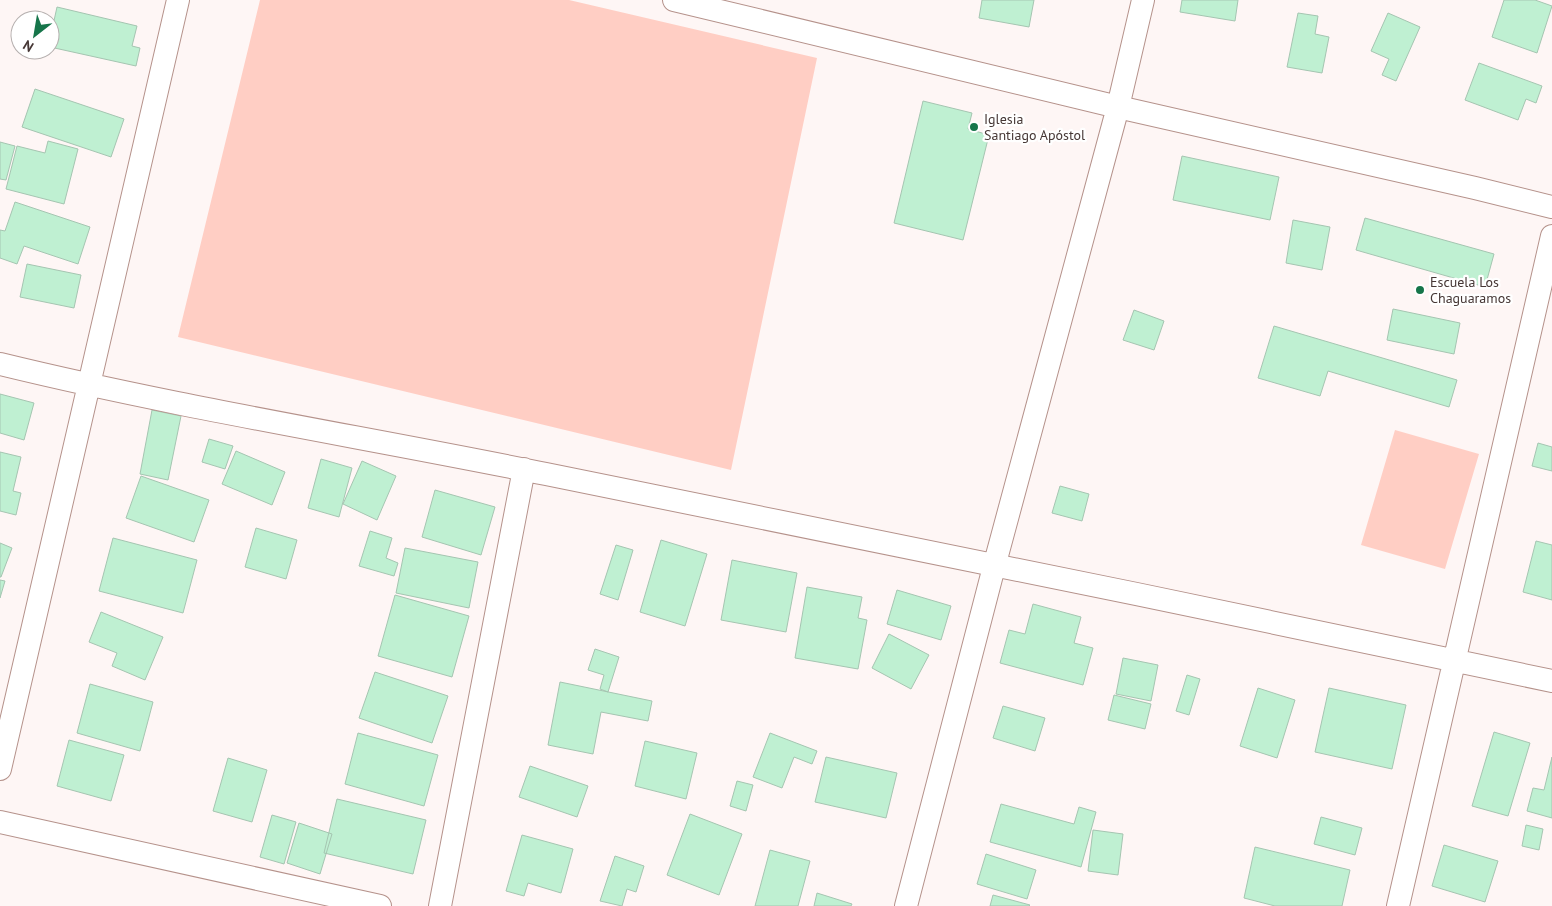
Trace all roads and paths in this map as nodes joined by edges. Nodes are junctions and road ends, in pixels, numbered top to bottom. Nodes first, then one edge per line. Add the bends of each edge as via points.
1 (178, 0) edge
2 (674, 0) edge
3 (1143, 0) edge
4 (1118, 107) junction
5 (1552, 207) edge
6 (1552, 236) edge
7 (0, 364) edge
8 (89, 386) junction
9 (524, 469) junction
10 (995, 563) junction
11 (1455, 660) junction
12 (1552, 681) edge
13 (0, 769) edge
14 (0, 822) edge
15 (380, 906) edge
16 (440, 906) edge
17 (906, 906) edge
18 (1398, 906) edge

1 - 8 street
2 - 4 street
3 - 4 street
4 - 5 street
4 - 10 street
6 - 11 street
7 - 8 street
8 - 9 street
8 - 13 street
9 - 10 street
9 - 16 street
10 - 11 street
10 - 17 street
11 - 12 street
11 - 18 street
14 - 15 street

